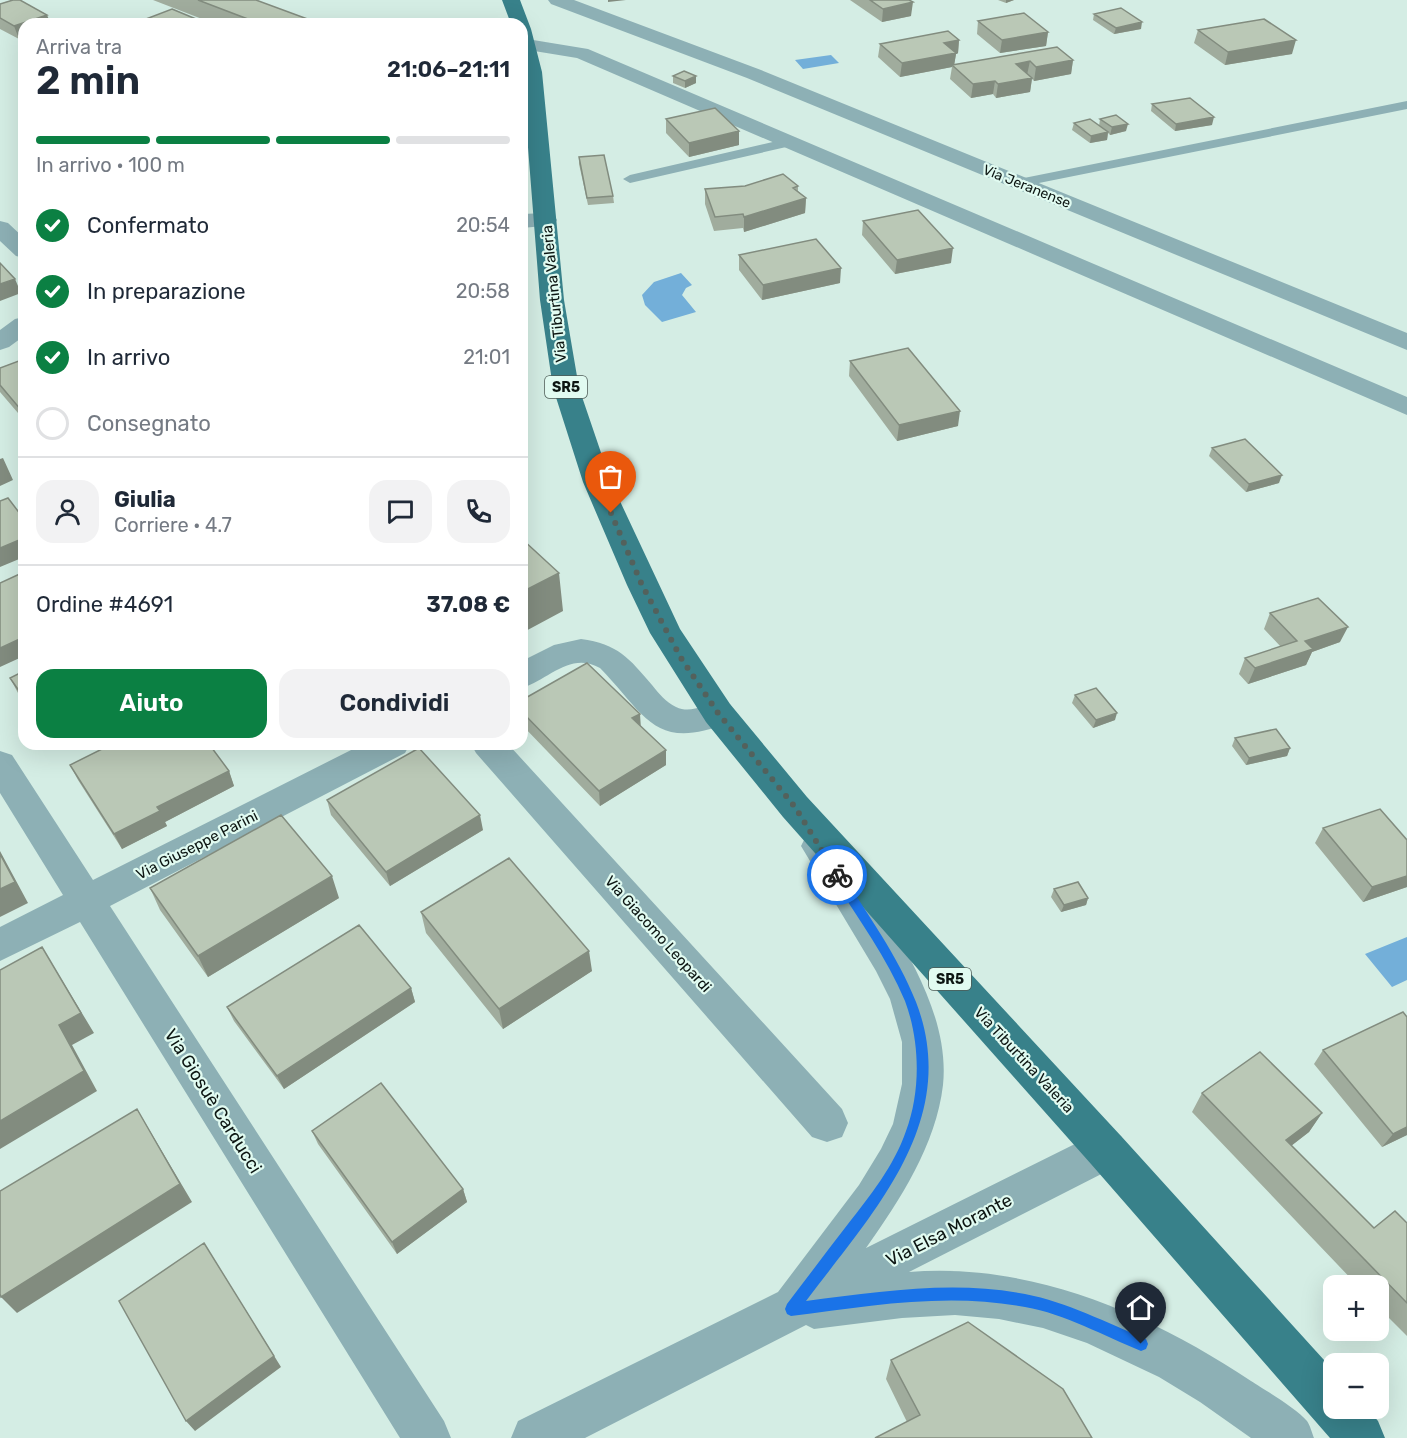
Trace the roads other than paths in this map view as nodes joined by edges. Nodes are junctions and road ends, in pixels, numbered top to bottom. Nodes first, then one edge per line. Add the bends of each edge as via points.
1 (511, 0) edge
2 (557, 0) edge
3 (518, 18) edge
4 (645, 34) junction
5 (528, 35) edge
6 (581, 52) junction
7 (528, 62) edge
8 (1407, 105) edge
9 (790, 142) junction
10 (630, 179) dead end
11 (1019, 183) junction
12 (534, 220) edge
13 (0, 228) edge
14 (18, 245) edge
15 (18, 328) edge
16 (0, 342) edge
17 (1407, 342) edge
18 (1407, 407) edge
19 (528, 673) edge
20 (718, 713) junction
21 (381, 750) edge
22 (493, 750) edge
23 (0, 764) edge
24 (795, 807) junction
25 (86, 901) junction
26 (0, 945) edge
27 (827, 1124) dead end
28 (1106, 1150) junction
29 (791, 1309) junction
30 (1323, 1396) edge
31 (1344, 1419) edge
32 (427, 1438) edge
33 (535, 1438) edge
34 (1290, 1438) edge
35 (1361, 1438) edge

1 - 3 main road, Via Tiburtina Valeria / SR5
2 - 4 street, Via Jeranense
4 - 6 street
4 - 11 street, Via Jeranense via 736,67
5 - 6 street
6 - 9 street
7 - 12 main road, Via Tiburtina Valeria / SR5 via 537,113
8 - 11 lane
9 - 10 lane
9 - 18 street
11 - 17 street, Via Jeranense
12 - 20 main road, Via Tiburtina Valeria / SR5 via 566,388 597,482 650,602
13 - 14 street
15 - 16 street
19 - 20 street via 567,652 592,650 610,660 642,697 674,720 698,720
20 - 24 main road, Via Tiburtina Valeria / SR5
21 - 25 street, Via Giuseppe Parini
22 - 27 street, Via Giacomo Leopardi
23 - 25 street, Via Giosuè Carducci
24 - 28 main road, Via Tiburtina Valeria / SR5
24 - 29 street, Via Elsa Morante via 910,1001 919,1028 923,1083 912,1132 896,1166
25 - 26 street, Via Giuseppe Parini
25 - 32 street, Via Giosuè Carducci
28 - 29 street, Via Elsa Morante
28 - 30 main road, Via Tiburtina Valeria / SR5
29 - 33 street, Via Elsa Morante
29 - 34 street, Via Elsa Morante via 924,1293 1026,1300 1080,1318 1158,1352 1217,1386
31 - 35 main road, Via Tiburtina Valeria / SR5

